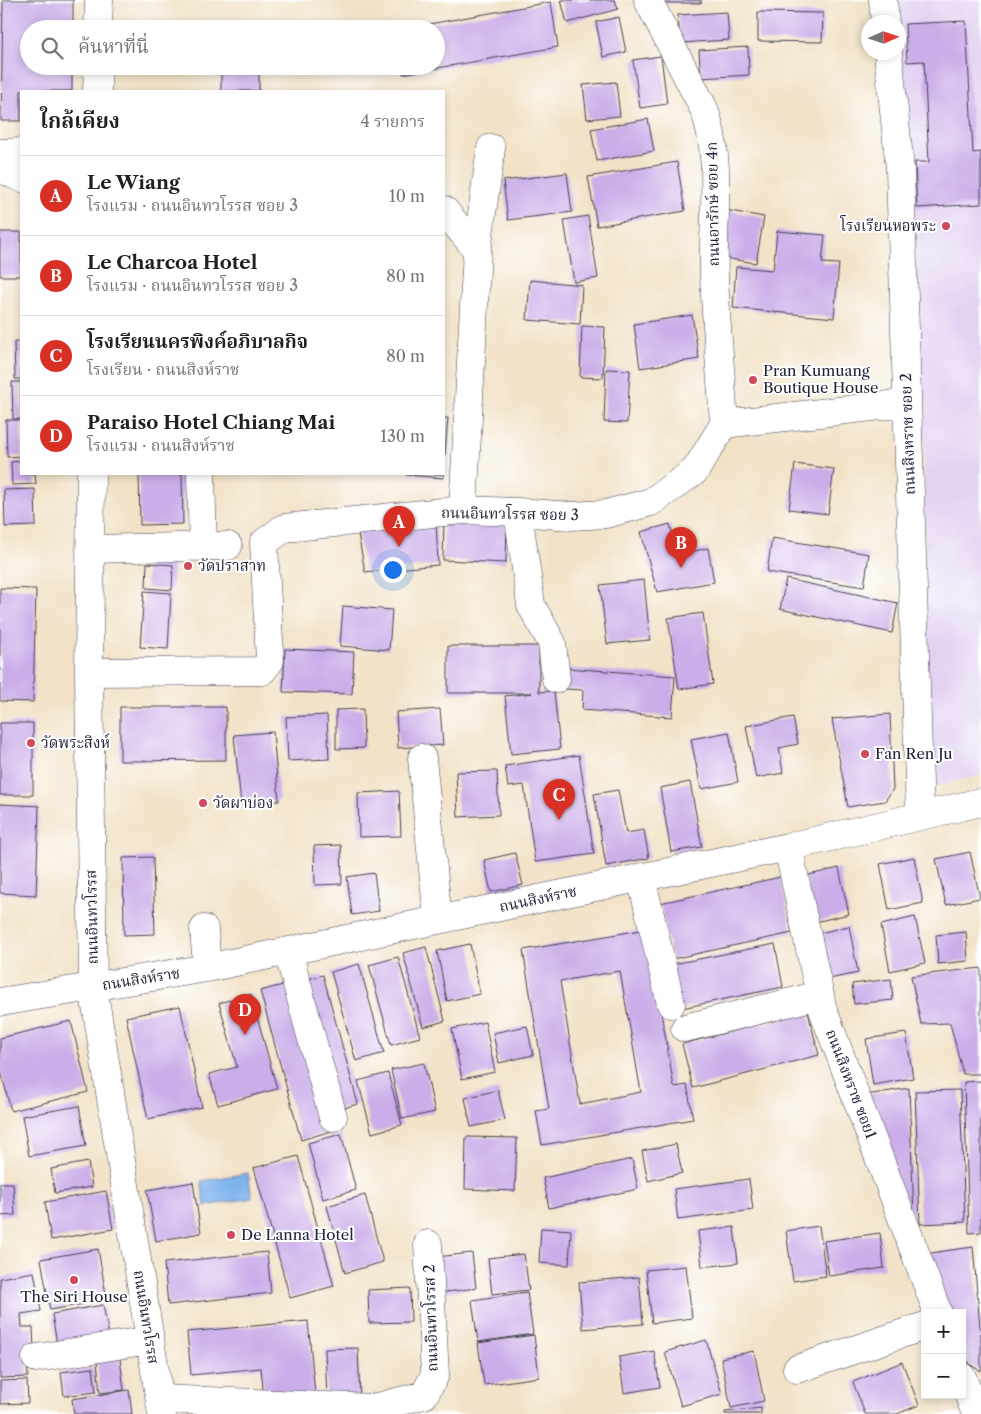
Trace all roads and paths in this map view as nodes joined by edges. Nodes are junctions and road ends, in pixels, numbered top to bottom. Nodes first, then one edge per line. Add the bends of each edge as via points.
1 (99, 0) edge
2 (648, 0) edge
3 (883, 0) edge
4 (884, 15) edge
5 (98, 20) edge
6 (889, 60) edge
7 (98, 75) edge
8 (97, 90) edge
9 (491, 148) dead end
10 (20, 152) edge
11 (0, 153) edge
12 (0, 168) edge
13 (20, 178) edge
14 (445, 211) edge
15 (477, 250) junction
16 (907, 403) junction
17 (724, 424) junction
18 (90, 475) edge
19 (202, 475) edge
20 (463, 510) junction
21 (518, 512) junction
22 (90, 549) junction
23 (89, 672) junction
24 (556, 679) dead end
25 (422, 758) dead end
26 (981, 802) edge
27 (920, 816) junction
28 (788, 847) junction
29 (641, 877) junction
30 (438, 920) junction
31 (204, 929) dead end
32 (93, 951) junction
33 (288, 952) junction
34 (207, 968) junction
35 (93, 987) junction
36 (46, 995) junction
37 (820, 995) junction
38 (0, 1002) edge
39 (671, 1004) dead end
40 (685, 1028) dead end
41 (333, 1117) dead end
42 (428, 1244) dead end
43 (936, 1309) edge
44 (921, 1327) edge
45 (150, 1340) junction
46 (36, 1358) dead end
47 (797, 1369) dead end
48 (966, 1388) edge
49 (161, 1406) edge
50 (976, 1414) edge

1 - 5 street
2 - 17 street, ถนนอารักษ์ ซอย 4ก via 711,126 714,274
3 - 4 street
6 - 16 street, ถนนสิงหราช ซอย 2 via 900,169
7 - 8 street
9 - 15 street
10 - 11 street
12 - 13 street
14 - 15 street
15 - 20 street
16 - 17 street
16 - 27 street, ถนนสิงหราช ซอย 2
17 - 21 street, ถนนอินทวโรรส ซอย 3 via 695,471 651,502 606,514 571,516
18 - 22 street, ถนนอินทวโรรส
19 - 22 street via 215,546
20 - 21 street, ถนนอินทวโรรส ซอย 3
20 - 23 street, ถนนอินทวโรรส ซอย 3 via 284,528 264,543 270,661 262,671
21 - 24 street via 531,605 552,643
22 - 23 street, ถนนอินทวโรรส
23 - 32 street, ถนนอินทวโรรส
25 - 30 street
26 - 27 street, ถนนสิงห์ราช
27 - 28 street, ถนนสิงห์ราช
28 - 29 street, ถนนสิงห์ราช
28 - 37 street, ถนนสิงหราช ซอย1
29 - 30 street, ถนนสิงห์ราช
29 - 39 street
30 - 33 street, ถนนสิงห์ราช
31 - 34 street
32 - 35 street, ถนนอินทวโรรส
32 - 36 street via 81,968
33 - 34 street, ถนนสิงห์ราช
33 - 41 street
34 - 35 street, ถนนสิงห์ราช
35 - 36 street, ถนนสิงห์ราช
35 - 45 street, ถนนอินทวโรรส
36 - 38 street, ถนนสิงห์ราช
37 - 40 street
37 - 43 street, ถนนสิงหราช ซอย1
42 - 49 street, ถนนอินทวโรรส 2 via 435,1375 424,1395 372,1408
44 - 47 street
45 - 46 street
45 - 49 street, ถนนอินทวโรรส
48 - 50 street

